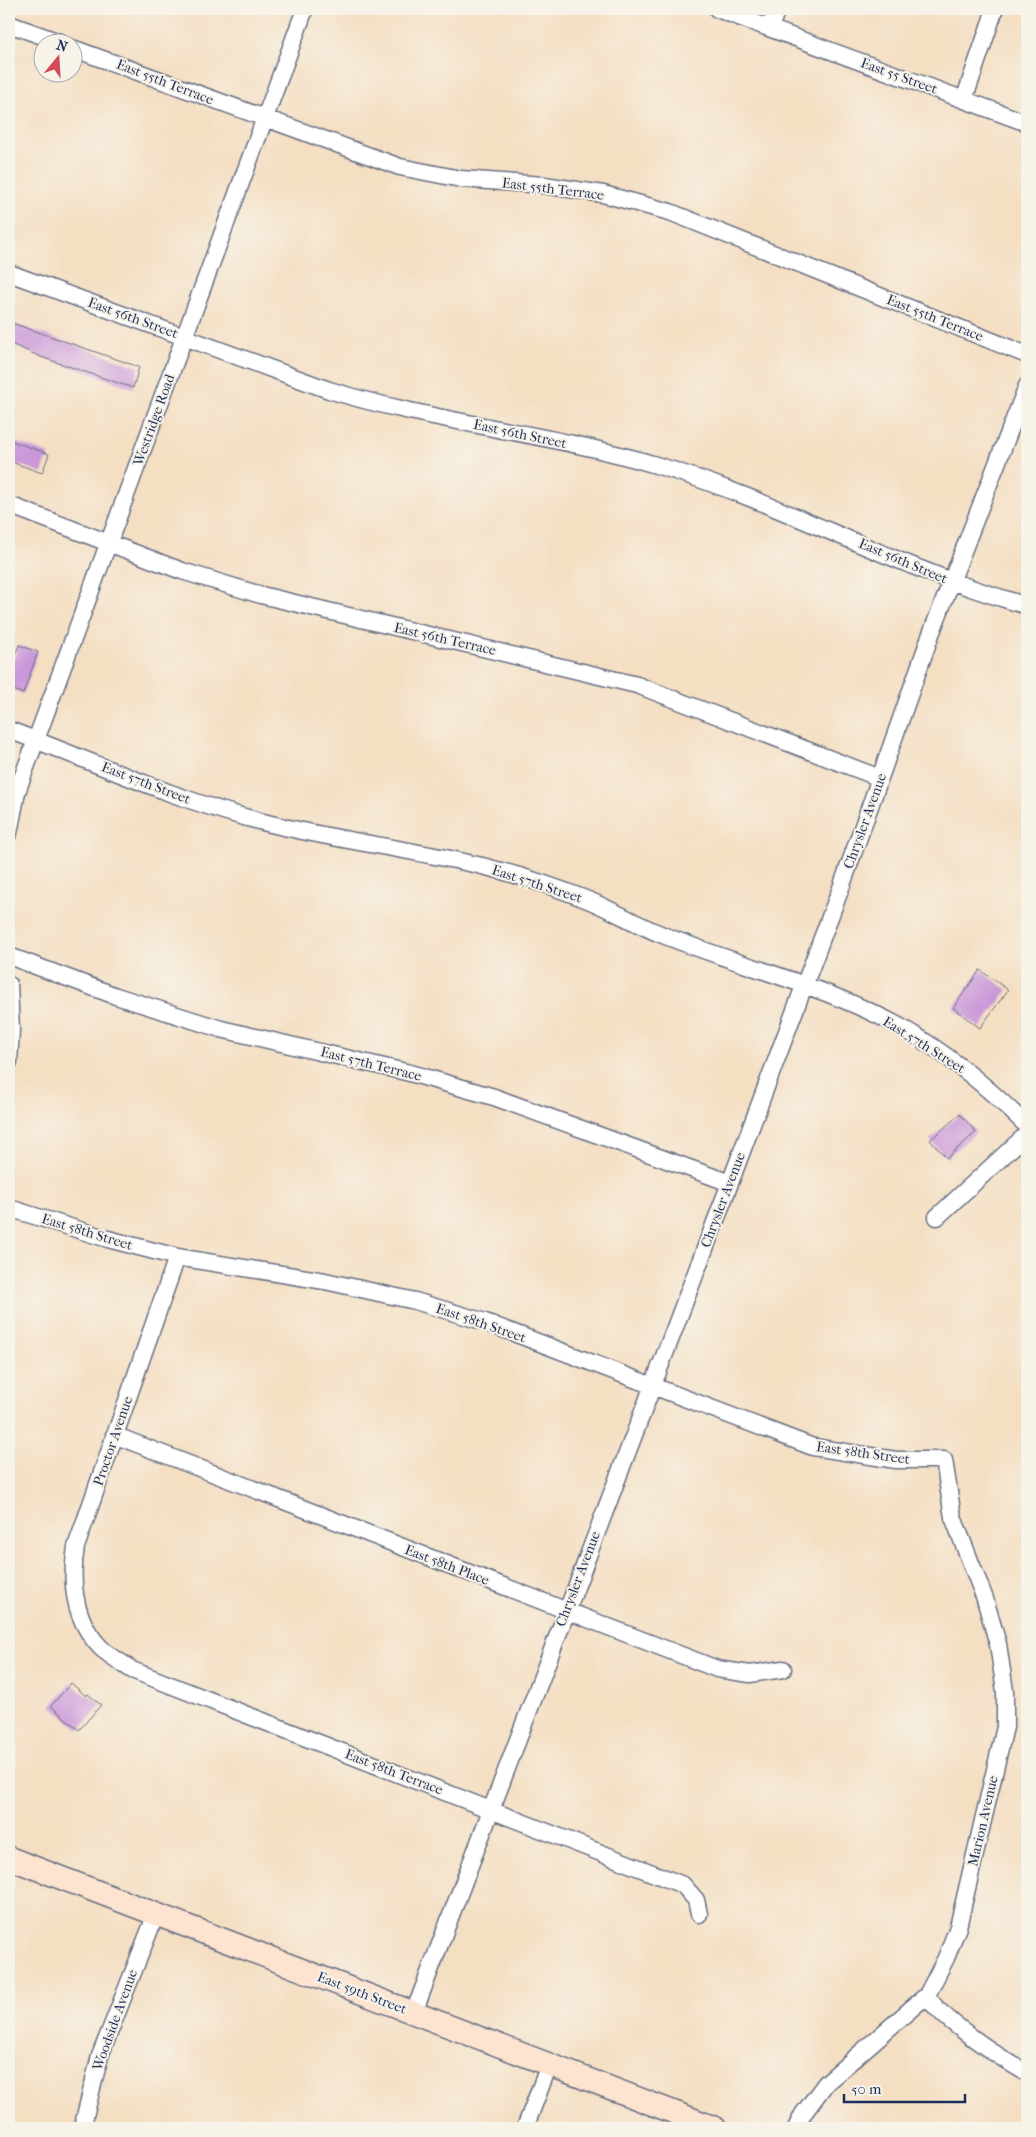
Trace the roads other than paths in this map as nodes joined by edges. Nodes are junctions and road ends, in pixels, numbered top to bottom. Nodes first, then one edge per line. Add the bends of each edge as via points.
1 (305, 9) edge
2 (717, 9) edge
3 (777, 9) edge
4 (995, 9) edge
5 (9, 24) edge
6 (770, 28) junction
7 (32, 32) edge
8 (82, 52) edge
9 (964, 100) junction
10 (265, 120) junction
11 (1027, 123) edge
12 (9, 273) edge
13 (185, 336) junction
14 (1027, 355) edge
15 (1027, 386) edge
16 (9, 505) edge
17 (109, 543) junction
18 (952, 581) junction
19 (1027, 606) edge
20 (9, 730) edge
21 (36, 740) junction
22 (880, 778) junction
23 (9, 833) edge
24 (9, 956) edge
25 (9, 984) edge
26 (804, 986) junction
27 (9, 1062) edge
28 (1027, 1126) edge
29 (1027, 1134) edge
30 (730, 1183) junction
31 (9, 1208) edge
32 (937, 1217) dead end
33 (177, 1257) junction
34 (653, 1385) junction
35 (114, 1436) junction
36 (944, 1460) joint
37 (566, 1611) junction
38 (86, 1627) joint
39 (783, 1669) dead end
40 (490, 1810) junction
41 (9, 1858) edge
42 (156, 1914) junction
43 (699, 1914) dead end
44 (927, 1994) junction
45 (412, 2012) junction
46 (549, 2065) junction
47 (1027, 2073) edge
48 (82, 2128) edge
49 (525, 2128) edge
50 (714, 2128) edge
51 (796, 2128) edge

1 - 10 street, Westridge Road
2 - 6 street, East 55 Street
3 - 6 street
4 - 9 street
5 - 7 street
6 - 9 street, East 55 Street
8 - 10 street, East 55th Terrace
9 - 11 street, East 55 Street
10 - 13 street, Westridge Road
10 - 14 street, East 55th Terrace via 400,167 461,179 544,185 603,194 670,212
12 - 13 street, East 56th Street
13 - 17 street, Westridge Road
13 - 18 street, East 56th Street via 380,406 552,440 657,465 760,502
15 - 18 street, Chrysler Avenue
16 - 17 street, East 56th Terrace
17 - 21 street, Westridge Road
17 - 22 street, East 56th Terrace via 182,572 261,595 637,685
18 - 19 street, East 56th Street
18 - 22 street, Chrysler Avenue
20 - 21 street, East 57th Street
21 - 23 street, Westridge Road via 17,792
21 - 26 street, East 57th Street via 182,797 256,820 333,839 455,860 522,877 587,900 662,935
22 - 26 street, Chrysler Avenue
24 - 30 street, East 57th Terrace via 116,996 221,1029 410,1073 494,1097
25 - 27 street
26 - 28 street, East 57th Street via 856,1006 912,1034 950,1058 993,1092
26 - 30 street, Chrysler Avenue
29 - 32 street
30 - 34 street, Chrysler Avenue
31 - 33 street, East 58th Street via 108,1240
33 - 34 street, East 58th Street via 325,1280 415,1300 485,1322
33 - 35 street, Proctor Avenue
34 - 36 street, East 58th Street via 767,1432 813,1447 896,1460
34 - 37 street, Chrysler Avenue
35 - 37 street, East 58th Place
35 - 38 street, Proctor Avenue via 76,1547 72,1568 73,1590
36 - 44 street, Marion Avenue via 953,1517 986,1599 998,1644 1005,1691 1005,1727 958,1928
37 - 39 street, East 58th Place via 717,1670 750,1674
37 - 40 street, Chrysler Avenue
38 - 40 street, East 58th Terrace via 102,1648 132,1670
40 - 43 street, East 58th Terrace via 682,1885 696,1900
40 - 45 street, Chrysler Avenue
41 - 42 street, East 59th Street
42 - 45 street, East 59th Street
42 - 48 street, Woodside Avenue via 100,2056
44 - 47 street via 930,2002 953,2022
44 - 51 street, Marion Avenue via 826,2083
45 - 46 street, East 59th Street
46 - 49 street
46 - 50 street, East 59th Street

